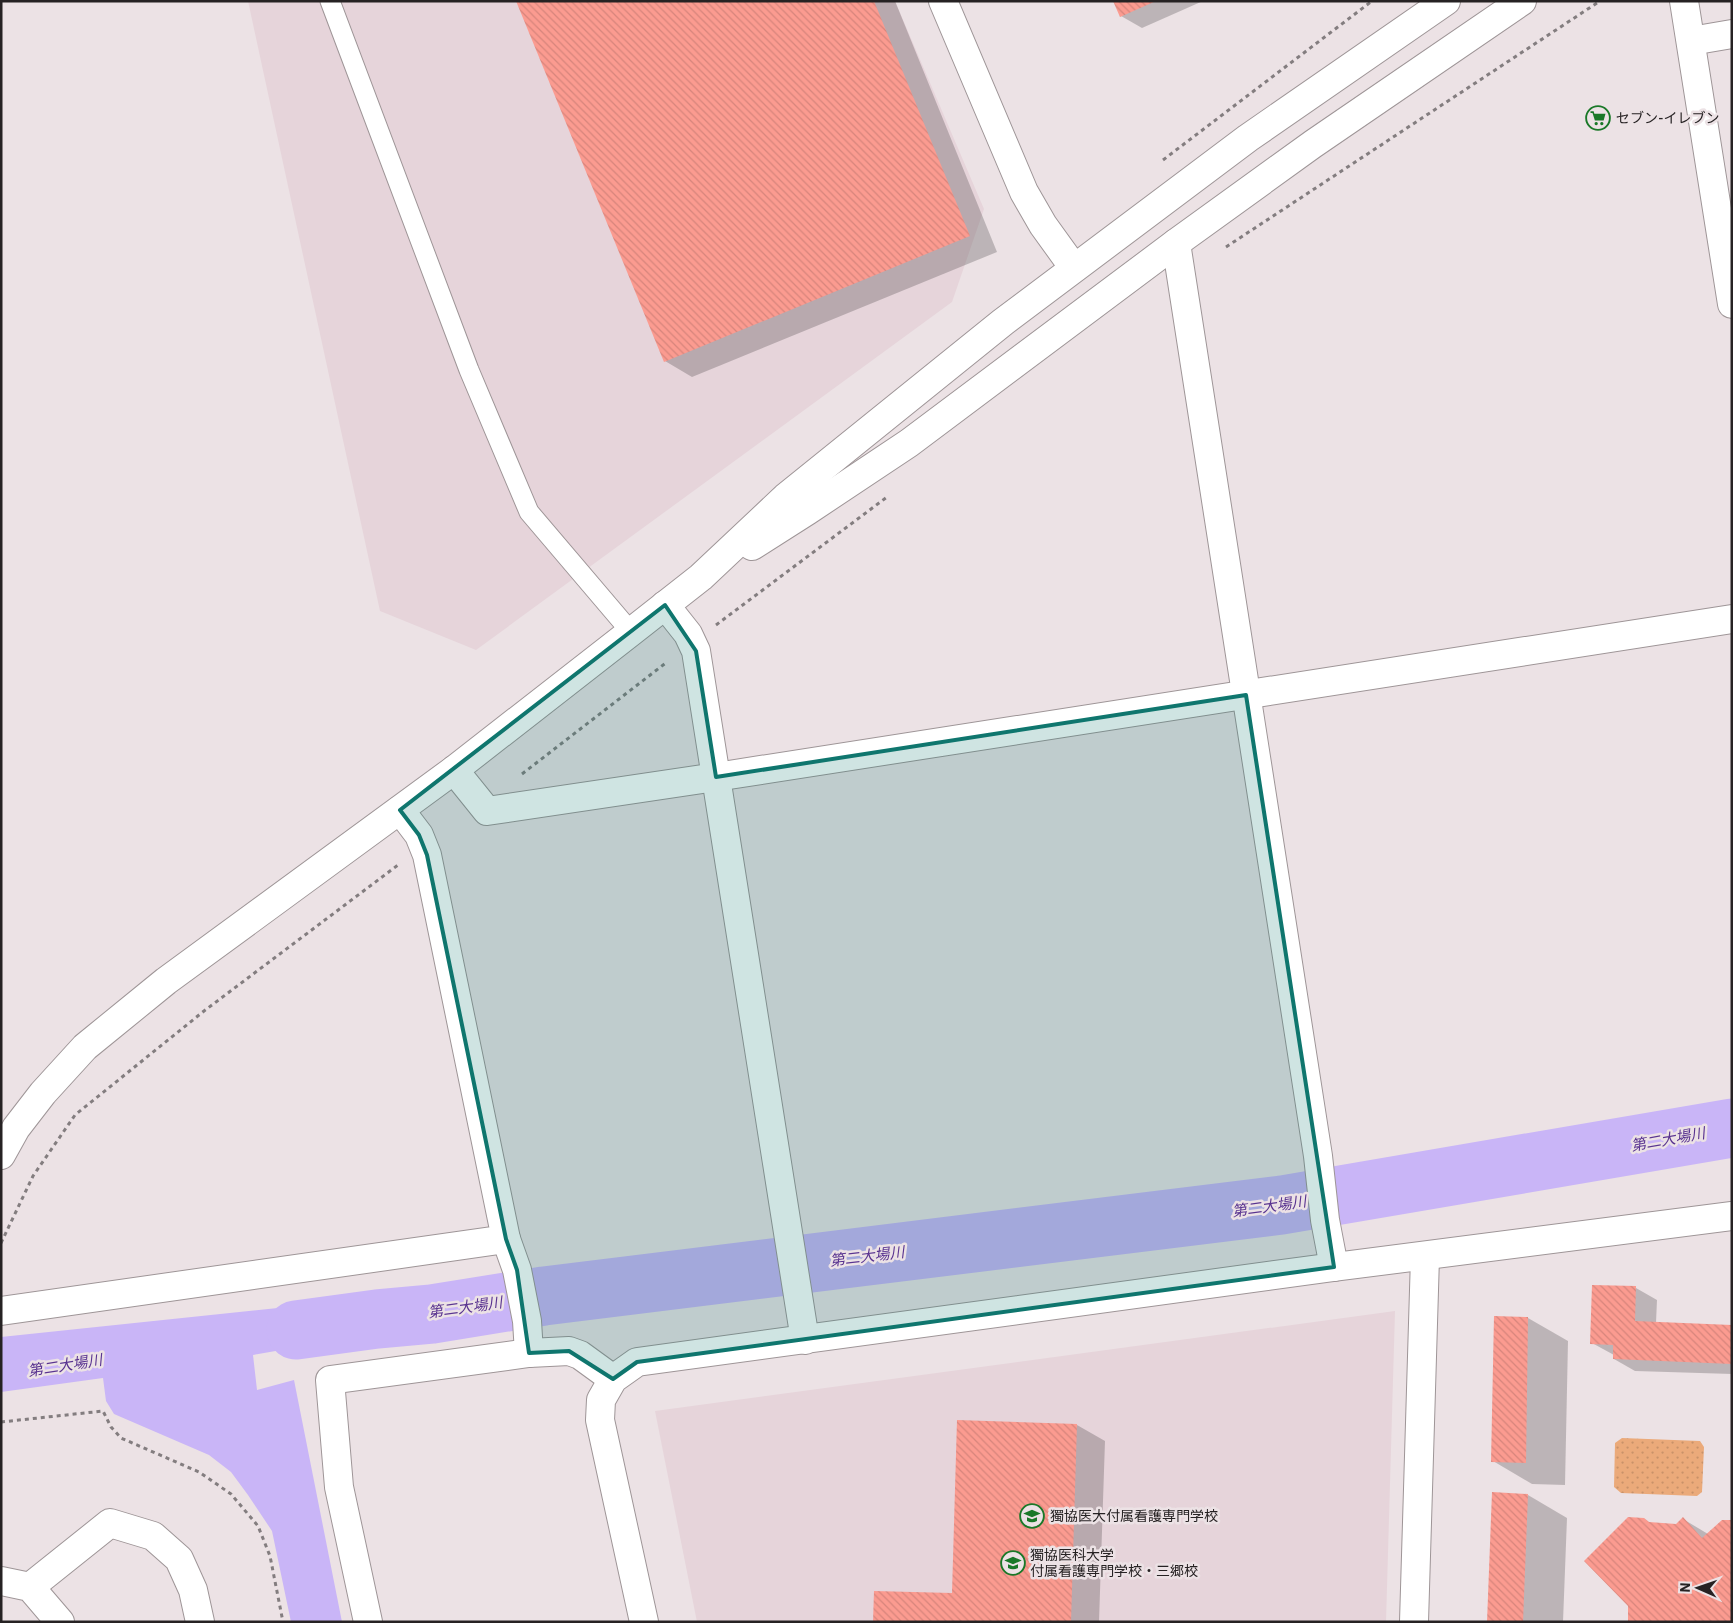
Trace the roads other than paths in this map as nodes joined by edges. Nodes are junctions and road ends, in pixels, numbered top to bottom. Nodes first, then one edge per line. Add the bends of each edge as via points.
1 (330, 1) edge
2 (943, 1) edge
3 (1446, 1) edge
4 (1522, 1) edge
5 (1684, 1) edge
6 (1732, 34) edge
7 (1691, 41) junction
8 (1176, 243) junction
9 (1074, 268) junction
10 (1732, 304) edge
11 (701, 577) junction
12 (666, 605) junction
13 (1732, 619) edge
14 (631, 632) junction
15 (1246, 695) junction
16 (454, 770) junction
17 (716, 777) junction
18 (400, 810) junction
19 (1, 1155) edge
20 (1732, 1216) edge
21 (506, 1239) junction
22 (1425, 1257) junction
23 (1334, 1267) junction
24 (1, 1311) edge
25 (806, 1340) junction
26 (528, 1353) junction
27 (613, 1379) junction
28 (1, 1581) edge
29 (30, 1587) junction
30 (60, 1622) edge
31 (200, 1622) edge
32 (368, 1622) edge
33 (644, 1622) edge
34 (1414, 1622) edge

1 - 14 lane via 469,370 529,512
2 - 9 street via 1024,192
3 - 9 street via 1248,138
4 - 8 street via 1313,144
5 - 7 street
6 - 7 street
7 - 10 street
8 - 11 street via 909,443
8 - 15 street
9 - 11 street via 786,497
11 - 12 street
12 - 14 street
12 - 17 street via 688,634 696,651
13 - 15 street
14 - 16 street
15 - 17 street
15 - 23 street
16 - 17 street via 487,811
16 - 18 street
17 - 25 street
18 - 19 street via 166,981 85,1047 43,1093 16,1128
18 - 21 street via 419,835 429,865
20 - 22 street
21 - 24 street
21 - 26 street via 517,1270 527,1321
22 - 23 street
22 - 34 street
23 - 25 street
25 - 27 street via 637,1362
26 - 27 street via 569,1352 580,1355
26 - 32 street via 330,1380 339,1487
27 - 33 street via 601,1400 600,1420
28 - 29 street
29 - 30 street
29 - 31 street via 110,1523 152,1536 179,1559 193,1590

